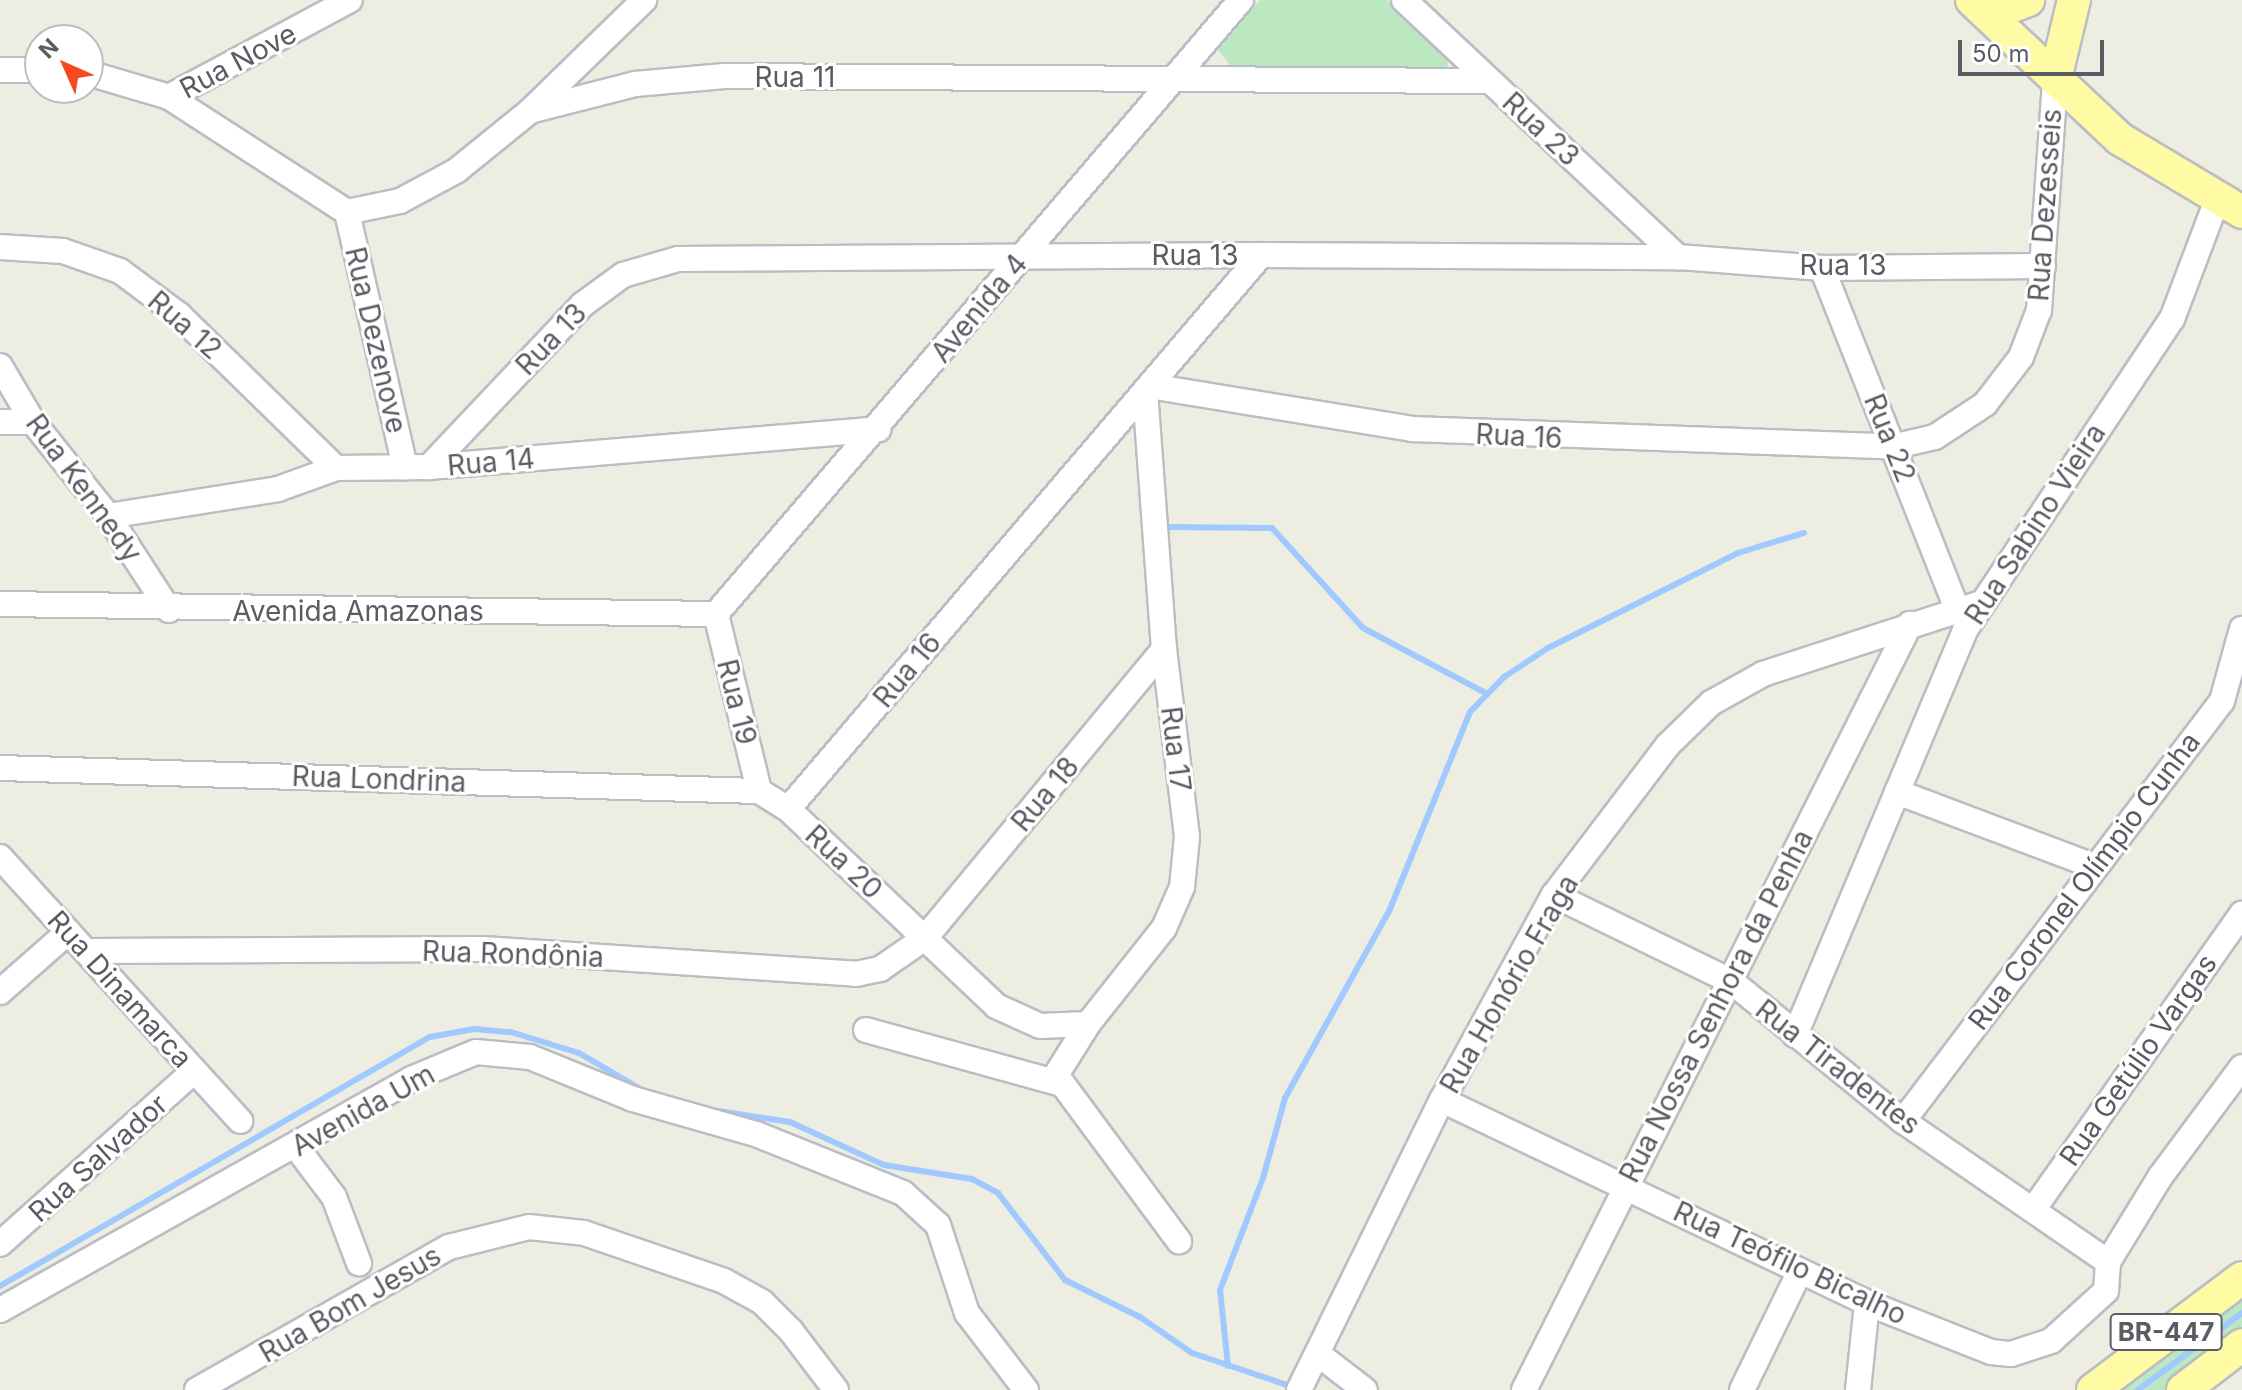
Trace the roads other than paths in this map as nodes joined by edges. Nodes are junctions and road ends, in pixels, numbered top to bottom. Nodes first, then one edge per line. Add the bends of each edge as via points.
1 (350, 0) edge
2 (644, 0) edge
3 (1241, 0) edge
4 (1404, 0) edge
5 (2028, 0) edge
6 (2074, 0) edge
7 (1981, 7) edge
8 (310, 11) edge
9 (0, 70) edge
10 (24, 70) edge
11 (104, 78) edge
12 (1173, 79) junction
13 (2055, 79) junction
14 (1488, 81) junction
15 (169, 97) junction
16 (530, 111) junction
17 (2229, 206) edge
18 (347, 212) junction
19 (0, 247) edge
20 (1261, 255) junction
21 (1023, 257) junction
22 (1678, 257) junction
23 (2043, 266) junction
24 (1822, 268) junction
25 (0, 366) edge
26 (1147, 389) junction
27 (0, 422) edge
28 (33, 422) junction
29 (878, 429) junction
30 (1892, 447) junction
31 (336, 468) junction
32 (417, 468) junction
33 (108, 516) junction
34 (0, 604) edge
35 (1968, 606) junction
36 (169, 610) junction
37 (716, 614) junction
38 (1910, 624) junction
39 (2242, 629) edge
40 (1164, 649) junction
41 (2232, 700) edge
42 (0, 768) edge
43 (759, 791) junction
44 (1897, 792) junction
45 (788, 809) junction
46 (0, 857) edge
47 (2094, 866) junction
48 (1554, 895) junction
49 (2242, 914) edge
50 (68, 932) junction
51 (925, 938) junction
52 (90, 951) junction
53 (1732, 982) junction
54 (0, 992) edge
55 (1088, 1024) junction
56 (866, 1030) dead end
57 (1795, 1035) junction
58 (2242, 1067) edge
59 (194, 1071) junction
60 (1058, 1074) junction
61 (1442, 1100) junction
62 (240, 1121) dead end
63 (1903, 1121) junction
64 (297, 1148) junction
65 (1623, 1184) junction
66 (2035, 1207) junction
67 (1179, 1241) dead end
68 (0, 1244) edge
69 (2108, 1262) junction
70 (359, 1263) dead end
71 (1800, 1271) junction
72 (2242, 1278) edge
73 (1867, 1303) junction
74 (0, 1310) edge
75 (2242, 1345) edge
76 (1318, 1354) junction
77 (1302, 1384) edge
78 (197, 1390) edge
79 (836, 1390) edge
80 (1026, 1390) edge
81 (1365, 1390) edge
82 (1524, 1390) edge
83 (1742, 1390) edge
84 (1858, 1390) edge
85 (2093, 1390) edge
86 (2183, 1390) edge

1 - 8 street, Rua Nove
2 - 16 street
3 - 12 street, Avenida 4
4 - 14 street, Rua 23
5 - 7 main road
6 - 13 main road
7 - 13 main road
8 - 15 street, Rua Nove
9 - 10 street
11 - 15 street
12 - 14 street, Rua 11
12 - 16 street, Rua 11 via 725,76 635,84
12 - 21 street, Avenida 4
13 - 17 main road via 2120,139
13 - 23 street, Rua Dezesseis
14 - 22 street, Rua 23
15 - 18 street
16 - 18 street, Rua 11 via 456,171 400,201
17 - 35 street, Rua Sabino Vieira via 2172,319
18 - 32 street, Rua Dezenove
19 - 31 street, Rua 12 via 63,251 120,271 179,315
20 - 21 street, Rua 13
20 - 22 street, Rua 13
20 - 26 street, Rua 16
21 - 29 street, Avenida 4
21 - 32 street, Rua 13 via 678,259 623,275 582,305
22 - 24 street, Rua 13
23 - 24 street, Rua 13
23 - 30 street, Rua Dezesseis via 2039,310 2021,357 1985,404 1935,437
24 - 30 street, Rua 22
25 - 28 street, Rua Kennedy
26 - 30 street, Rua 16 via 1412,429
26 - 40 street, Rua 17
26 - 45 street, Rua 16
27 - 28 street
28 - 33 street, Rua Kennedy
29 - 32 street, Rua 14
29 - 37 street, Avenida 4
30 - 35 street, Rua 22
31 - 32 street, Rua 14
31 - 33 street, Rua 14 via 278,489
33 - 36 street, Rua Kennedy
34 - 36 street, Avenida Amazonas
35 - 38 street, Rua Honório Fraga
35 - 44 street, Rua Sabino Vieira
36 - 37 street, Avenida Amazonas
37 - 43 street, Rua 19
38 - 48 street, Rua Honório Fraga via 1763,674 1711,703 1668,745
38 - 53 street, Rua Nossa Senhora da Penha
39 - 41 street, Rua Coronel Olímpio Cunha
40 - 51 street, Rua 18
40 - 55 street, Rua 17 via 1187,837 1182,887 1164,928
41 - 47 street, Rua Coronel Olímpio Cunha
42 - 43 street, Rua Londrina
43 - 45 street, Rua 20
44 - 47 street
44 - 57 street, Rua Sabino Vieira
45 - 51 street, Rua 20
46 - 50 street, Rua Dinamarca
47 - 63 street, Rua Coronel Olímpio Cunha
48 - 53 street, Rua Tiradentes
48 - 61 street, Rua Honório Fraga
49 - 66 street, Rua Getúlio Vargas
50 - 52 street, Rua Dinamarca
50 - 54 street
51 - 52 street, Rua Rondônia via 880,969 856,974 483,949
51 - 55 street, Rua 20 via 1018,1020 1040,1026
52 - 59 street, Rua Dinamarca
53 - 57 street, Rua Tiradentes
53 - 65 street, Rua Nossa Senhora da Penha
55 - 60 street, Rua 17
56 - 60 street
57 - 63 street, Rua Tiradentes
58 - 69 street, Rua Teófilo Bicalho via 2160,1177
59 - 62 street, Rua Dinamarca
59 - 68 street, Rua Salvador
60 - 67 street
61 - 65 street, Rua Teófilo Bicalho
61 - 76 street, Rua Honório Fraga
63 - 66 street, Rua Tiradentes
64 - 70 street via 334,1197
64 - 74 street, Avenida Um
64 - 80 street, Avenida Um via 411,1079 476,1052 530,1057 633,1099 756,1134 903,1193 938,1225 967,1313
65 - 71 street, Rua Teófilo Bicalho
65 - 82 street, Rua Nossa Senhora da Penha
66 - 69 street, Rua Tiradentes
69 - 73 street, Rua Teófilo Bicalho via 2106,1291 2089,1309 2051,1341 2011,1354
71 - 73 street, Rua Teófilo Bicalho
71 - 83 street
72 - 85 main road, BR-447
73 - 84 street
75 - 86 main road, BR-447
76 - 77 street, Rua Honório Fraga
76 - 81 street
78 - 79 street, Rua Bom Jesus via 449,1247 529,1227 584,1233 724,1281 782,1321

